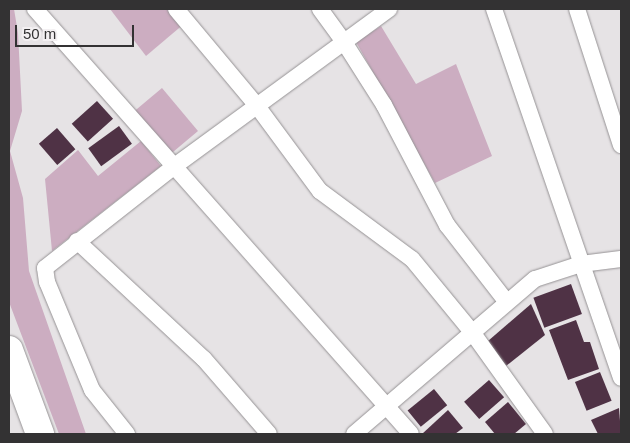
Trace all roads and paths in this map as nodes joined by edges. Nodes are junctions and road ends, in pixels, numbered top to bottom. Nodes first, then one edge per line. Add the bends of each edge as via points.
1 (35, 9) edge
2 (176, 9) edge
3 (320, 9) edge
4 (389, 9) edge
5 (494, 9) edge
6 (577, 9) edge
7 (344, 42) junction
8 (257, 106) junction
9 (621, 145) edge
10 (176, 165) junction
11 (77, 240) junction
12 (621, 259) edge
13 (581, 264) junction
14 (506, 301) junction
15 (472, 332) junction
16 (9, 350) edge
17 (621, 378) edge
18 (386, 406) junction
19 (540, 432) edge
20 (40, 434) edge
21 (127, 434) edge
22 (269, 434) edge
23 (354, 434) edge
24 (411, 434) edge

1 - 10 street
2 - 8 street
3 - 7 street
4 - 7 street
5 - 13 street
6 - 9 street
7 - 8 street
7 - 14 street via 384,105 447,225
8 - 10 street
8 - 15 street via 320,191 412,259
10 - 11 street
10 - 18 street
11 - 21 street via 50,260 44,275 92,390
11 - 22 street via 204,359
12 - 13 street
13 - 14 street via 535,279
13 - 17 street
14 - 15 street
15 - 18 street
15 - 19 street
16 - 20 highway
18 - 23 street
18 - 24 street

